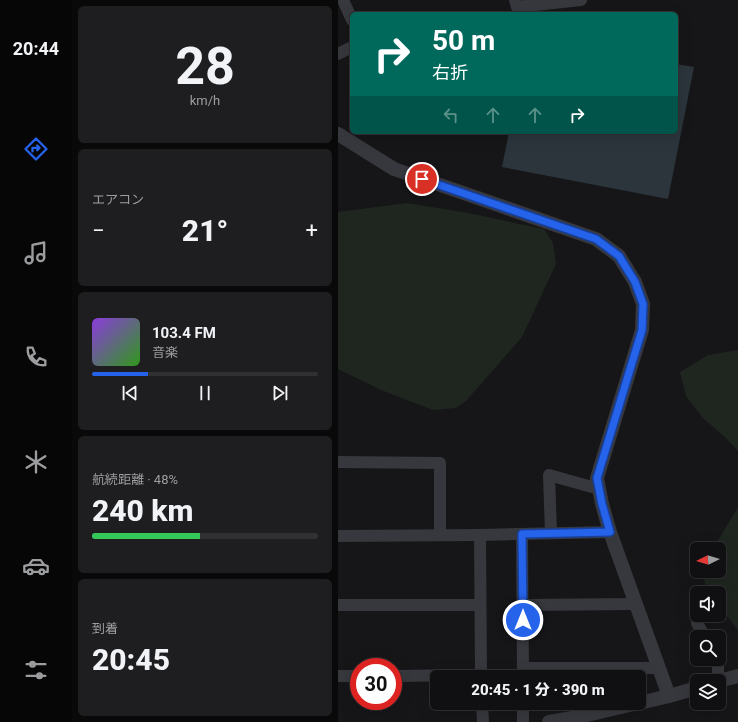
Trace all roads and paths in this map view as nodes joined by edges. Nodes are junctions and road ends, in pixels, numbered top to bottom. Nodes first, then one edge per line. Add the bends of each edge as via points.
1 (343, 0) edge
2 (515, 0) edge
3 (581, 0) edge
4 (350, 16) edge
5 (350, 48) edge
6 (338, 54) edge
7 (338, 134) edge
8 (338, 462) edge
9 (599, 489) junction
10 (610, 532) junction
11 (551, 533) junction
12 (522, 534) junction
13 (440, 535) junction
14 (480, 535) junction
15 (338, 536) edge
16 (636, 604) junction
17 (338, 605) edge
18 (480, 605) junction
19 (523, 605) junction
20 (697, 623) dead end
21 (701, 630) edge
22 (659, 668) junction
23 (481, 670) edge
24 (523, 670) edge
25 (591, 670) edge
26 (338, 676) edge
27 (350, 676) edge
28 (402, 676) edge
29 (430, 676) edge
30 (738, 676) edge
31 (726, 679) edge
32 (690, 690) edge
33 (669, 696) junction
34 (646, 701) edge
35 (482, 710) edge
36 (523, 710) edge
37 (608, 710) edge
38 (483, 722) edge
39 (523, 722) edge
40 (549, 722) edge

1 - 4 street
2 - 3 street via 517,7
5 - 6 street
7 - 9 street via 394,169 596,239 619,256 635,282 643,304 642,330 597,478
8 - 13 street via 440,463
9 - 10 street
9 - 11 street via 549,474
10 - 11 street
10 - 16 street
11 - 12 street
12 - 14 street
12 - 19 street
13 - 14 street
13 - 15 street
14 - 18 street
16 - 19 street
16 - 22 street
17 - 18 street
18 - 23 street
19 - 24 street
20 - 21 street
22 - 25 street
22 - 33 street
26 - 27 street
28 - 29 street
30 - 31 street
32 - 33 street
33 - 34 street
35 - 38 street
36 - 39 street
37 - 40 street

